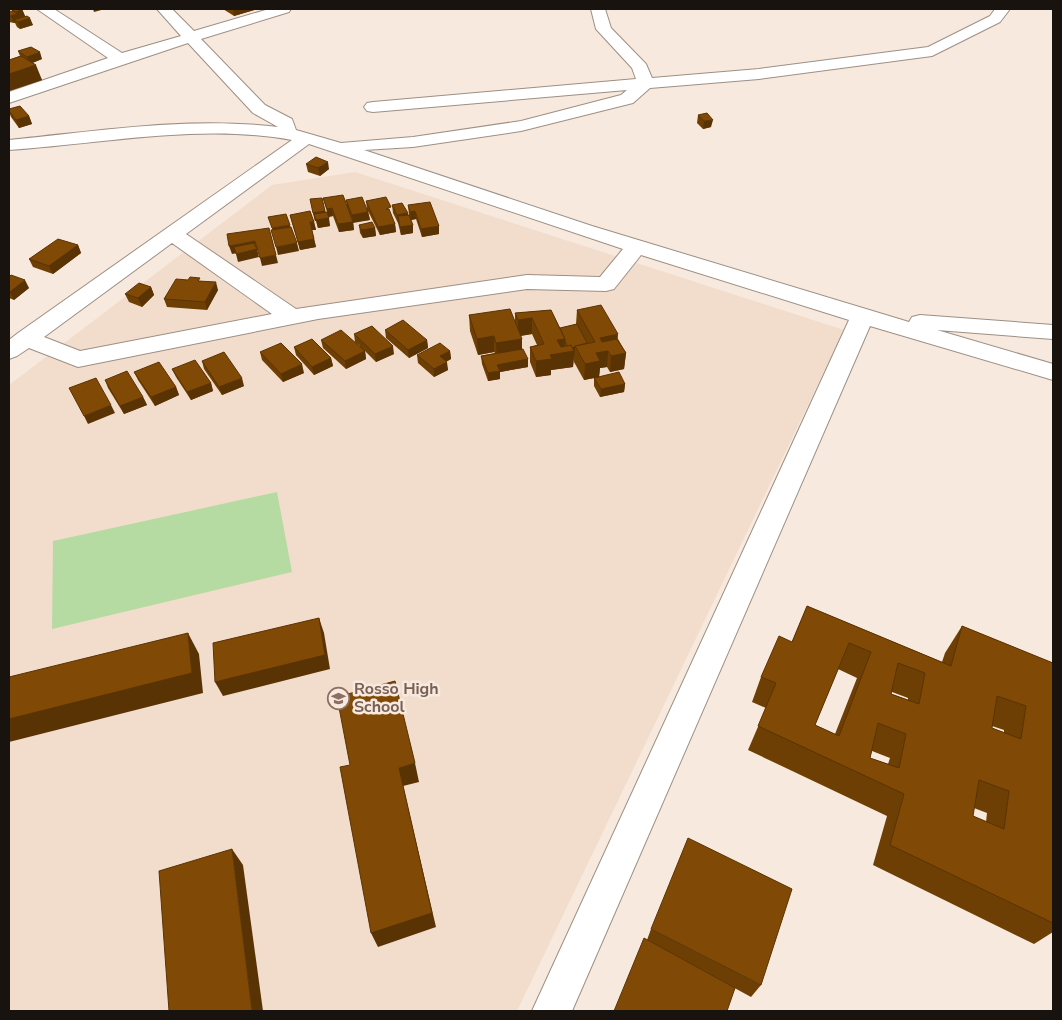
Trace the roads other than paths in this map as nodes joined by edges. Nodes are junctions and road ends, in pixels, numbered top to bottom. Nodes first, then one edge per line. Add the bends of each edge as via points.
1 (44, 9) edge
2 (164, 9) edge
3 (284, 9) edge
4 (598, 9) edge
5 (1003, 9) edge
6 (192, 37) junction
7 (120, 59) junction
8 (646, 83) junction
9 (9, 98) edge
10 (373, 107) dead end
11 (297, 135) junction
12 (9, 145) edge
13 (334, 147) junction
14 (171, 233) junction
15 (636, 247) junction
16 (292, 317) junction
17 (862, 317) junction
18 (1053, 332) edge
19 (17, 344) edge
20 (1053, 372) edge
21 (552, 1011) edge

1 - 7 street
2 - 6 street
3 - 6 street
4 - 8 street via 604,29 640,67
5 - 8 street via 995,19 932,51 759,74
6 - 7 street
6 - 11 street via 260,109 286,123
7 - 9 street
8 - 10 street
8 - 13 street via 627,99 521,126 413,142
11 - 12 street via 249,128 208,128
11 - 13 street
11 - 14 street
13 - 15 street
14 - 16 street
14 - 19 street
15 - 16 street via 606,284 527,282
15 - 17 street
16 - 19 street via 78,359
17 - 18 street
17 - 20 street
17 - 21 street

